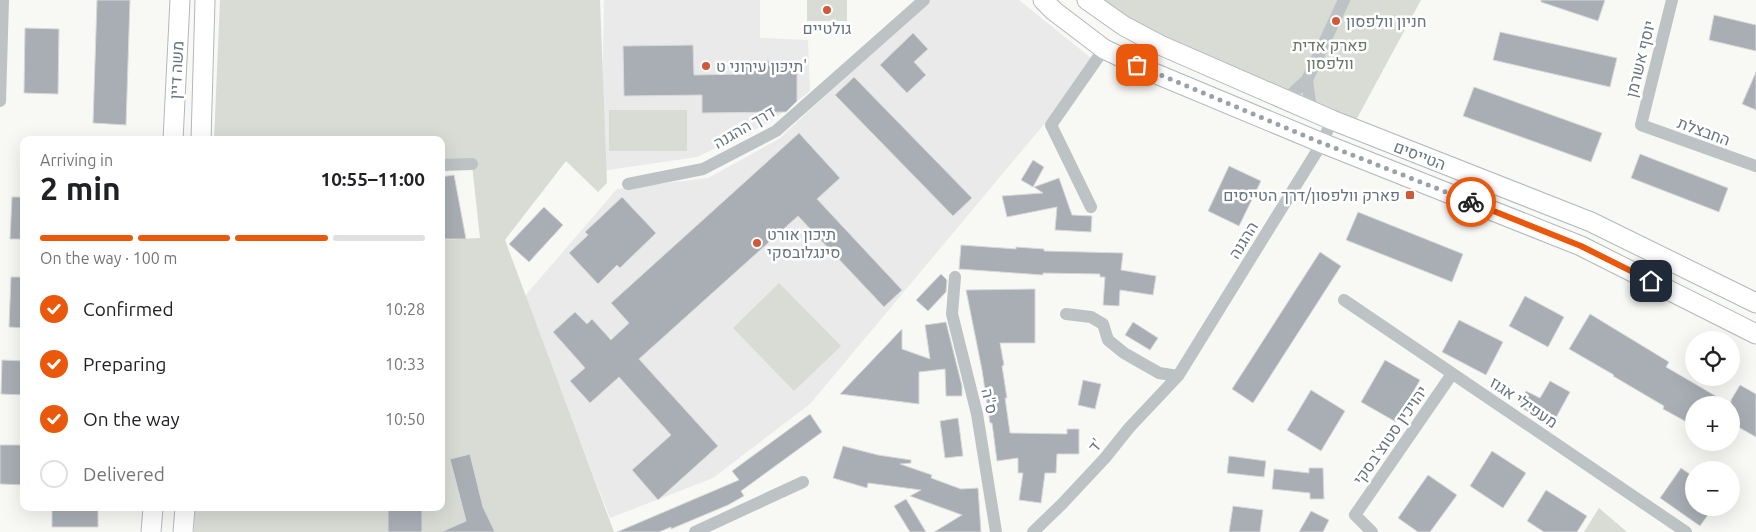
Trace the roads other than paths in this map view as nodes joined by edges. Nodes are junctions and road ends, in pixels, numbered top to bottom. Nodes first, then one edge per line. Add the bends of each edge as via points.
1 (2, 0) edge
2 (180, 0) edge
3 (205, 0) edge
4 (924, 0) edge
5 (1043, 0) edge
6 (1087, 0) edge
7 (1344, 0) edge
8 (1672, 0) edge
9 (1104, 49) junction
10 (1307, 80) junction
11 (1286, 99) junction
12 (0, 101) edge
13 (1311, 110) junction
14 (1332, 120) junction
15 (1641, 125) joint
16 (172, 136) edge
17 (201, 136) edge
18 (1322, 143) junction
19 (445, 164) edge
20 (472, 164) dead end
21 (1756, 166) edge
22 (628, 184) dead end
23 (1091, 207) dead end
24 (955, 277) dead end
25 (1344, 300) dead end
26 (1756, 303) edge
27 (1066, 314) dead end
28 (1756, 334) edge
29 (1452, 374) junction
30 (1178, 376) junction
31 (803, 482) dead end
32 (153, 511) edge
33 (184, 511) edge
34 (151, 532) edge
35 (183, 532) edge
36 (695, 532) edge
37 (996, 532) edge
38 (1034, 532) edge
39 (1372, 532) edge
40 (1686, 532) edge

1 - 12 street
2 - 16 main road, משה דיין
3 - 17 main road, משה דיין
4 - 22 street, דרך ההגנה via 776,131 703,169
5 - 9 main road, הטייסים
6 - 11 main road, הטייסים via 1124,26 1160,45
7 - 10 street
8 - 15 street, יוסף אשרמן
9 - 18 main road, הטייסים
9 - 23 street via 1051,125
10 - 11 street
10 - 13 street
11 - 13 main road, הטייסים
13 - 14 main road, הטייסים
14 - 18 street, ההגנה
14 - 26 main road, הטייסים via 1591,222
15 - 21 street, החבצלת
18 - 28 main road, הטייסים via 1581,246
18 - 30 street, ההגנה
19 - 20 street
24 - 37 street, ס"ה via 952,314 977,414
25 - 29 street, מעפילי אגוז
27 - 30 street via 1091,317 1103,324 1108,340 1124,353 1159,373
29 - 39 street, יהויכין סטוצ'בסקי via 1355,515
29 - 40 street, מעפילי אגוז
30 - 38 street, ד'
31 - 36 street
32 - 34 main road
33 - 35 main road

